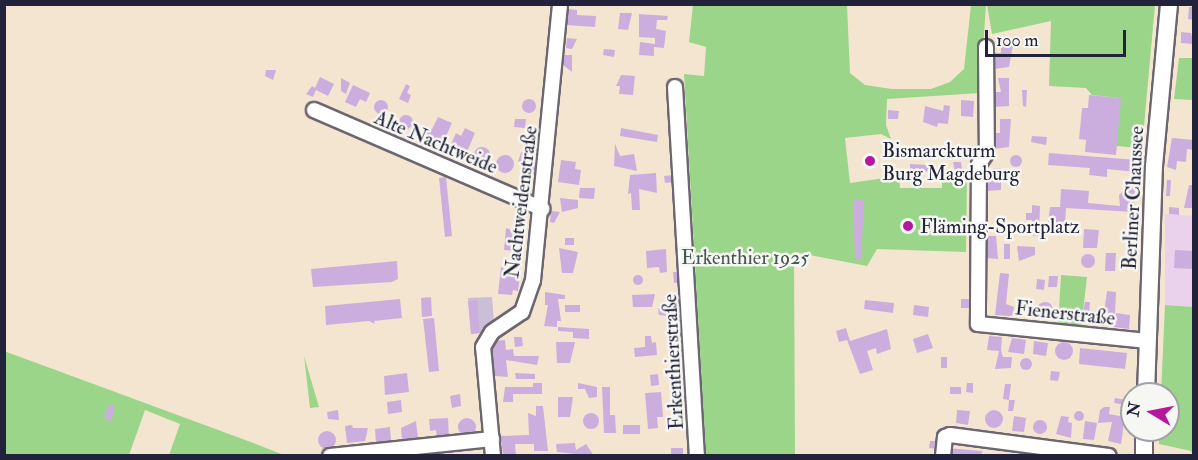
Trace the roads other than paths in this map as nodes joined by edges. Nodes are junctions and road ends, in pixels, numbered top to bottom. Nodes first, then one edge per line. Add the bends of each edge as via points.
1 (560, 4) edge
2 (1169, 4) edge
3 (986, 47) dead end
4 (675, 87) dead end
5 (314, 110) dead end
6 (543, 209) junction
7 (1148, 341) junction
8 (1146, 382) edge
9 (492, 439) junction
10 (330, 456) edge
11 (494, 456) edge
12 (697, 456) edge
13 (943, 456) edge
14 (1108, 456) edge

1 - 6 street, Nachtweidenstraße
2 - 7 main road, Berliner Chaussee via 1154,166
3 - 7 street, Fienerstraße via 987,152 979,164 978,324
4 - 12 street, Erkenthierstraße
5 - 6 street, Alte Nachtweide
6 - 9 street, Nachtweidenstraße via 536,265 525,305 514,319 489,335 483,347
7 - 8 main road, Berliner Chaussee
9 - 10 street
9 - 11 street, Nachtweidenstraße
13 - 14 street via 947,435

